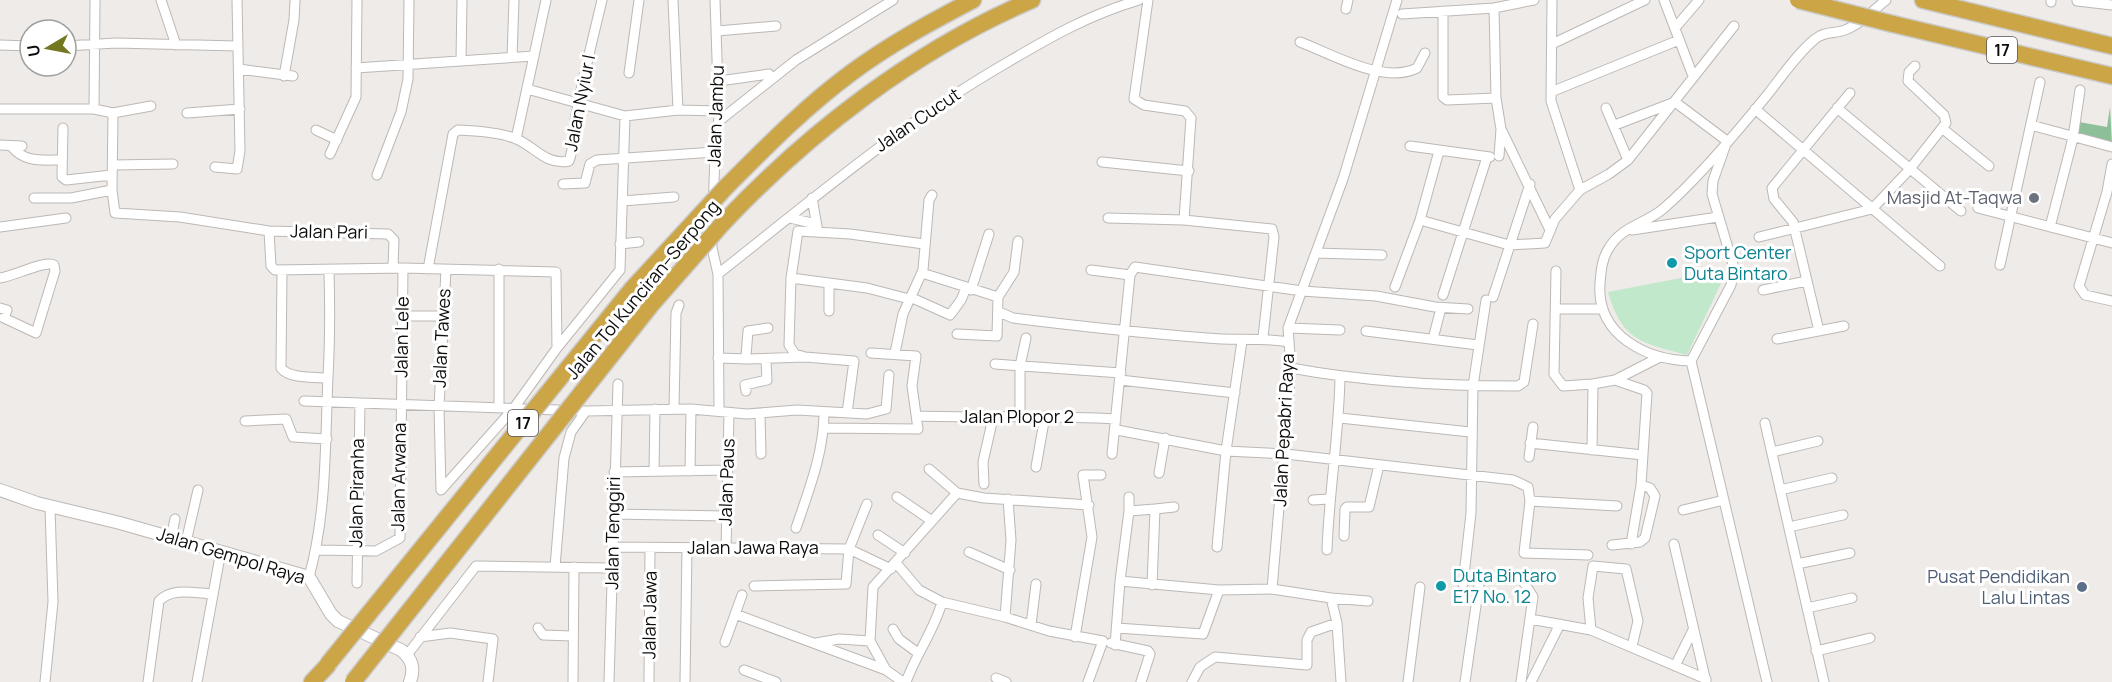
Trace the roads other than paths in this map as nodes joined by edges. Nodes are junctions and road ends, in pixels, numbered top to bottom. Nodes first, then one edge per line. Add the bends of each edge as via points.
1 (95, 0) edge
2 (161, 0) edge
3 (237, 0) edge
4 (295, 0) edge
5 (357, 0) edge
6 (410, 0) edge
7 (462, 0) edge
8 (514, 0) edge
9 (546, 0) edge
10 (602, 0) edge
11 (639, 0) edge
12 (672, 0) edge
13 (715, 0) edge
14 (893, 0) edge
15 (973, 0) edge
16 (1032, 0) edge
17 (1139, 0) edge
18 (1148, 0) edge
19 (1397, 0) edge
20 (1534, 0) edge
21 (1552, 0) edge
22 (1645, 0) edge
23 (1664, 0) edge
24 (1699, 0) edge
25 (1798, 0) edge
26 (1886, 0) edge
27 (1923, 0) edge
28 (2077, 1) edge
29 (2112, 5) edge
30 (1494, 8) junction
31 (1443, 11) junction
32 (1402, 14) dead end
33 (776, 26) dead end
34 (1734, 26) dead end
35 (1675, 28) junction
36 (717, 31) junction
37 (1679, 40) junction
38 (1300, 42) dead end
39 (1552, 44) junction
40 (0, 45) edge
41 (176, 45) junction
42 (18, 46) edge
43 (78, 46) edge
44 (93, 46) junction
45 (237, 46) junction
46 (2112, 46) edge
47 (1425, 53) dead end
48 (534, 56) junction
49 (512, 57) junction
50 (461, 60) junction
51 (409, 63) junction
52 (1915, 66) dead end
53 (357, 68) junction
54 (239, 69) junction
55 (1376, 71) junction
56 (629, 73) dead end
57 (769, 74) dead end
58 (1693, 76) junction
59 (2112, 76) edge
60 (719, 81) junction
61 (2040, 82) dead end
62 (527, 89) junction
63 (2080, 90) dead end
64 (1551, 92) junction
65 (1850, 93) dead end
66 (1496, 98) junction
67 (1676, 102) junction
68 (578, 103) junction
69 (151, 106) dead end
70 (1606, 108) dead end
71 (1837, 108) junction
72 (0, 109) edge
73 (94, 109) junction
74 (240, 109) junction
75 (1755, 109) junction
76 (678, 110) junction
77 (719, 111) junction
78 (113, 113) junction
79 (187, 113) dead end
80 (625, 116) junction
81 (719, 121) junction
82 (1615, 125) junction
83 (2031, 125) junction
84 (63, 128) dead end
85 (1501, 129) junction
86 (1943, 129) junction
87 (316, 130) dead end
88 (2073, 138) junction
89 (516, 139) junction
90 (337, 140) junction
91 (1727, 141) junction
92 (0, 145) edge
93 (11, 146) junction
94 (22, 146) dead end
95 (1410, 146) dead end
96 (2112, 147) edge
97 (1802, 149) junction
98 (1439, 151) junction
99 (715, 152) junction
100 (330, 154) dead end
101 (1499, 156) junction
102 (1487, 157) junction
103 (1514, 157) junction
104 (62, 160) junction
105 (624, 160) junction
106 (1628, 160) junction
107 (1102, 162) dead end
108 (173, 164) dead end
109 (2112, 164) edge
110 (1989, 166) dead end
111 (215, 167) dead end
112 (112, 170) junction
113 (1909, 170) junction
114 (1189, 171) junction
115 (377, 176) dead end
116 (563, 183) dead end
117 (1530, 184) junction
118 (1580, 189) junction
119 (112, 190) junction
120 (2110, 193) edge
121 (932, 195) dead end
122 (34, 198) dead end
123 (674, 198) dead end
124 (812, 198) junction
125 (622, 201) junction
126 (1978, 208) dead end
127 (1872, 209) junction
128 (1961, 211) dead end
129 (2010, 215) junction
130 (1718, 217) junction
131 (66, 218) dead end
132 (790, 218) junction
133 (1108, 218) dead end
134 (1184, 220) junction
135 (1420, 220) junction
136 (0, 227) edge
137 (2050, 227) junction
138 (817, 228) junction
139 (1795, 229) junction
140 (1464, 230) junction
141 (1550, 230) junction
142 (269, 231) junction
143 (1621, 232) junction
144 (989, 234) dead end
145 (1759, 237) dead end
146 (2094, 239) junction
147 (1018, 241) dead end
148 (639, 242) dead end
149 (2112, 243) edge
150 (620, 244) junction
151 (924, 244) junction
152 (1509, 245) junction
153 (1316, 253) junction
154 (1382, 255) dead end
155 (1940, 266) dead end
156 (2000, 266) dead end
157 (398, 268) junction
158 (428, 269) junction
159 (499, 269) junction
160 (446, 270) junction
161 (1091, 270) dead end
162 (282, 271) junction
163 (329, 271) junction
164 (1556, 271) dead end
165 (922, 273) junction
166 (718, 274) junction
167 (1130, 275) junction
168 (0, 278) edge
169 (791, 278) junction
170 (1807, 281) junction
171 (829, 284) junction
172 (1268, 285) junction
173 (1395, 287) dead end
174 (969, 289) junction
175 (1763, 290) dead end
176 (1302, 291) junction
177 (1443, 295) dead end
178 (998, 297) junction
179 (910, 298) junction
180 (2112, 301) edge
181 (679, 305) dead end
182 (0, 308) edge
183 (1441, 308) junction
184 (1468, 309) dead end
185 (1557, 309) junction
186 (1603, 309) junction
187 (829, 311) dead end
188 (999, 312) junction
189 (402, 315) junction
190 (444, 316) junction
191 (1533, 324) dead end
192 (1844, 326) dead end
193 (768, 328) dead end
194 (1288, 328) junction
195 (1340, 330) dead end
196 (1366, 331) dead end
197 (1819, 331) junction
198 (1124, 332) junction
199 (957, 334) dead end
200 (1263, 337) junction
201 (1026, 338) dead end
202 (1433, 339) junction
203 (1777, 339) dead end
204 (1242, 341) junction
205 (1288, 342) junction
206 (1478, 345) junction
207 (557, 348) junction
208 (871, 353) dead end
209 (895, 353) junction
210 (805, 357) junction
211 (1660, 357) junction
212 (718, 358) junction
213 (748, 359) junction
214 (766, 361) junction
215 (1691, 361) junction
216 (996, 364) dead end
217 (1020, 366) junction
218 (1291, 368) junction
219 (889, 375) dead end
220 (1121, 376) junction
221 (1340, 377) junction
222 (328, 378) junction
223 (1615, 380) junction
224 (618, 384) dead end
225 (1593, 384) junction
226 (1473, 386) junction
227 (746, 391) dead end
228 (1234, 393) junction
229 (304, 401) dead end
230 (330, 401) junction
231 (360, 403) junction
232 (401, 405) junction
233 (439, 407) junction
234 (499, 408) junction
235 (514, 408) junction
236 (655, 409) junction
237 (674, 409) junction
238 (691, 409) junction
239 (616, 410) junction
240 (586, 411) junction
241 (719, 411) junction
242 (824, 412) junction
243 (847, 412) junction
244 (729, 413) junction
245 (760, 414) junction
246 (918, 416) junction
247 (1045, 416) junction
248 (993, 418) junction
249 (1020, 418) junction
250 (1340, 418) junction
251 (1116, 419) junction
252 (245, 421) dead end
253 (1765, 423) dead end
254 (1533, 427) dead end
255 (824, 428) junction
256 (1117, 430) junction
257 (1470, 432) junction
258 (1166, 438) junction
259 (327, 439) junction
260 (1818, 441) dead end
261 (1530, 443) junction
262 (1592, 450) junction
263 (1226, 451) junction
264 (1772, 452) junction
265 (761, 454) dead end
266 (1112, 454) dead end
267 (1286, 454) junction
268 (1643, 454) junction
269 (1529, 457) dead end
270 (1335, 461) junction
271 (1379, 465) junction
272 (1036, 467) dead end
273 (929, 469) dead end
274 (727, 470) junction
275 (654, 471) junction
276 (690, 471) junction
277 (614, 472) junction
278 (1159, 473) dead end
279 (1101, 475) dead end
280 (1471, 475) junction
281 (1833, 478) dead end
282 (984, 484) dead end
283 (1641, 485) junction
284 (0, 490) edge
285 (198, 490) dead end
286 (1780, 490) junction
287 (957, 493) junction
288 (897, 497) dead end
289 (1129, 497) dead end
290 (1008, 499) junction
291 (1329, 499) junction
292 (1313, 500) dead end
293 (1724, 500) junction
294 (1530, 501) junction
295 (867, 504) dead end
296 (1089, 505) junction
297 (1617, 506) dead end
298 (50, 507) junction
299 (1174, 507) dead end
300 (1155, 509) junction
301 (1683, 510) dead end
302 (1129, 511) junction
303 (613, 514) junction
304 (1843, 515) dead end
305 (725, 516) junction
306 (175, 519) dead end
307 (932, 521) junction
308 (1789, 527) junction
309 (796, 528) dead end
310 (878, 535) dead end
311 (1344, 536) dead end
312 (171, 538) junction
313 (186, 542) junction
314 (1630, 544) junction
315 (1674, 544) dead end
316 (1612, 545) dead end
317 (612, 547) junction
318 (1217, 547) dead end
319 (650, 548) junction
320 (687, 548) junction
321 (849, 549) junction
322 (316, 550) junction
323 (726, 550) junction
324 (1327, 550) dead end
325 (221, 551) junction
326 (356, 551) junction
327 (969, 552) dead end
328 (905, 553) junction
329 (1850, 553) dead end
330 (1587, 555) dead end
331 (1797, 564) junction
332 (893, 566) junction
333 (555, 567) junction
334 (574, 567) junction
335 (612, 567) junction
336 (1010, 570) junction
337 (309, 577) junction
338 (1120, 581) junction
339 (1523, 581) dead end
340 (357, 583) dead end
341 (1036, 584) dead end
342 (1463, 584) dead end
343 (1152, 585) junction
344 (1479, 585) dead end
345 (754, 586) dead end
346 (1420, 587) dead end
347 (1272, 589) junction
348 (1219, 590) junction
349 (212, 594) junction
350 (741, 595) dead end
351 (1332, 598) junction
352 (1852, 598) dead end
353 (1368, 601) dead end
354 (942, 602) junction
355 (1807, 608) junction
356 (735, 614) junction
357 (1005, 617) junction
358 (1530, 619) junction
359 (1336, 623) junction
360 (1560, 624) junction
361 (1031, 626) junction
362 (538, 628) dead end
363 (1117, 628) junction
364 (893, 629) dead end
365 (1591, 630) junction
366 (1693, 630) junction
367 (572, 636) junction
368 (420, 637) junction
369 (1075, 637) junction
370 (1870, 638) dead end
371 (1103, 640) junction
372 (870, 641) junction
373 (725, 642) dead end
374 (816, 643) junction
375 (1115, 645) junction
376 (1632, 646) junction
377 (1816, 651) junction
378 (918, 653) junction
379 (407, 655) junction
380 (1676, 666) junction
381 (744, 670) dead end
382 (886, 670) junction
383 (996, 678) dead end
384 (763, 680) edge
385 (1706, 680) edge
386 (45, 682) edge
387 (148, 682) edge
388 (196, 682) edge
389 (313, 682) edge
390 (353, 682) edge
391 (410, 682) edge
392 (488, 682) edge
393 (573, 682) edge
394 (609, 682) edge
395 (649, 682) edge
396 (685, 682) edge
397 (776, 682) edge
398 (905, 682) edge
399 (1006, 682) edge
400 (1088, 682) edge
401 (1141, 682) edge
402 (1192, 682) edge
403 (1341, 682) edge
404 (1408, 682) edge
405 (1465, 682) edge
406 (1521, 682) edge
407 (1531, 682) edge
408 (1767, 682) edge
409 (1824, 682) edge

1 - 44 street
2 - 41 street
3 - 45 street
4 - 54 street via 289,76
5 - 53 street
6 - 51 street
7 - 50 street
8 - 49 street
9 - 48 street
10 - 68 street, Jalan Nyiur I
11 - 56 street
12 - 76 street
13 - 36 street, Jalan Jambu
14 - 81 street via 796,60
15 - 389 highway, Jalan Tol Kunciran–Serpong / 17, bridge via 851,72 806,108 726,187 632,289
16 - 390 highway, Jalan Tol Kunciran–Serpong / 17, bridge via 937,51 825,126 752,192 651,305
17 - 124 street, Jalan Cucut via 1076,22 984,75 903,128
18 - 114 street via 1135,101 1189,113
19 - 55 street, Jalan Pepabri Raya
20 - 30 street
21 - 39 street
22 - 39 street
23 - 35 street
24 - 35 street
25 - 59 highway, 17, bridge
26 - 75 street via 1853,26 1813,40
27 - 46 highway, 17
28 - 29 street
30 - 31 street
30 - 66 street
31 - 32 street
31 - 66 street via 1443,97
33 - 36 street
34 - 58 street
35 - 37 street
36 - 60 street, Jalan Jambu
37 - 58 street
37 - 64 street
38 - 55 street
39 - 64 street
40 - 42 street
41 - 44 street
41 - 45 street
43 - 44 street
44 - 73 street
45 - 54 street
47 - 55 street via 1412,71 1401,75
48 - 49 street
48 - 62 street
49 - 50 street
50 - 51 street
51 - 53 street
51 - 115 street via 402,112
52 - 86 street via 1908,72 1908,81 1944,115
53 - 90 street via 356,97
54 - 74 street
55 - 153 street, Jalan Pepabri Raya
57 - 60 street
58 - 67 street
60 - 77 street, Jalan Jambu
61 - 83 street
62 - 68 street
62 - 89 street
63 - 88 street
64 - 118 street
65 - 71 street
66 - 85 street
67 - 82 street
67 - 91 street
67 - 106 street
68 - 80 street
68 - 89 street, Jalan Nyiur I via 576,137 569,162 546,159
69 - 78 street
70 - 82 street
71 - 97 street
71 - 113 street
72 - 73 street
73 - 78 street
74 - 79 street
74 - 111 street via 237,170
75 - 91 street
75 - 97 street
76 - 77 street
76 - 80 street
77 - 81 street, Jalan Jambu
78 - 112 street
80 - 105 street
81 - 99 street, Jalan Jambu
82 - 106 street
83 - 88 street
83 - 129 street
84 - 104 street
85 - 101 street
85 - 103 street
86 - 110 street
86 - 113 street
87 - 90 street
88 - 96 street
88 - 137 street
89 - 158 street, Jalan Nyiur I via 480,131 458,130 453,134
90 - 100 street
91 - 130 street via 1713,181
91 - 143 street via 1662,210
92 - 93 street
93 - 94 street
93 - 104 street via 28,160
95 - 98 street
97 - 127 street
97 - 139 street via 1772,188 1774,199 1790,216
98 - 102 street
98 - 135 street
99 - 105 street
99 - 166 street, Jalan Jambu via 712,248
101 - 102 street
101 - 103 street
102 - 140 street
103 - 117 street
104 - 112 street via 62,177 66,180
105 - 116 street via 593,161 585,183
105 - 125 street
106 - 118 street
107 - 114 street
108 - 112 street
109 - 120 street
112 - 119 street
113 - 127 street
113 - 128 street
114 - 134 street
117 - 141 street
117 - 152 street
118 - 141 street
119 - 122 street via 71,198
119 - 142 street, Jalan Pari via 114,210 119,214 180,217
120 - 146 street
121 - 151 street
123 - 125 street
124 - 132 street, Jalan Cucut
124 - 138 street
125 - 150 street
126 - 129 street
127 - 139 street
127 - 155 street
129 - 137 street
129 - 156 street
130 - 143 street
130 - 215 street via 1734,268 1731,285
131 - 136 street
132 - 138 street
132 - 166 street, Jalan Cucut
133 - 134 street
134 - 172 street via 1272,229
135 - 140 street
135 - 173 street
137 - 146 street
138 - 151 street
138 - 169 street via 797,233
139 - 145 street
139 - 170 street
140 - 152 street
140 - 177 street
141 - 152 street via 1545,243
142 - 157 street, Jalan Pari via 388,234 394,240
142 - 162 street via 272,266
143 - 186 street via 1608,249 1601,270 1599,292
144 - 174 street
146 - 149 street
146 - 180 street via 2080,290 2085,295
147 - 178 street via 1014,272
148 - 150 street
150 - 207 street via 620,270
151 - 165 street
152 - 206 street
153 - 154 street
153 - 176 street, Jalan Pepabri Raya
157 - 158 street
157 - 163 street
157 - 189 street, Jalan Lele
158 - 160 street
159 - 160 street
159 - 207 street via 556,272
159 - 234 street
160 - 190 street, Jalan Tawes
161 - 167 street
162 - 163 street
162 - 222 street via 282,370
163 - 222 street
164 - 185 street
165 - 174 street
165 - 179 street
166 - 212 street, Jalan Jambu
167 - 172 street via 1135,267 1141,267
167 - 198 street
168 - 182 street via 27,272 41,263 54,265 36,333 4,318 7,310
169 - 171 street
169 - 210 street via 789,345 795,354
170 - 175 street
170 - 197 street
171 - 179 street
171 - 187 street
172 - 176 street
172 - 200 street
174 - 178 street
174 - 179 street via 950,315
176 - 183 street via 1376,296
176 - 194 street, Jalan Pepabri Raya
178 - 188 street
179 - 209 street
181 - 237 street
183 - 184 street
183 - 202 street
185 - 186 street
185 - 225 street via 1557,381 1563,386
186 - 211 street via 1618,336 1640,351
188 - 198 street via 1013,318
188 - 199 street via 997,336
189 - 190 street
189 - 232 street, Jalan Lele
190 - 233 street, Jalan Tawes
191 - 226 street via 1522,385
192 - 197 street
193 - 213 street via 748,331
194 - 195 street
194 - 205 street, Jalan Pepabri Raya
196 - 202 street
197 - 203 street
198 - 204 street
198 - 220 street
200 - 204 street
200 - 205 street
201 - 217 street
202 - 206 street
204 - 228 street
205 - 218 street, Jalan Pepabri Raya
206 - 226 street
207 - 235 street
208 - 209 street
209 - 246 street via 916,356 912,386
210 - 214 street
210 - 243 street via 854,361
211 - 215 street
211 - 223 street
212 - 213 street
212 - 241 street, Jalan Jambu
213 - 214 street
214 - 227 street via 767,380 745,385
215 - 293 street
216 - 217 street
217 - 220 street
217 - 249 street
218 - 221 street
218 - 267 street, Jalan Pepabri Raya
219 - 243 street via 883,412
220 - 228 street
220 - 251 street
221 - 226 street
221 - 250 street
222 - 230 street
223 - 225 street
223 - 268 street via 1641,387 1647,393
224 - 239 street, Jalan Tenggiri
225 - 262 street
226 - 257 street
228 - 263 street
229 - 230 street
230 - 231 street
230 - 259 street
231 - 232 street
231 - 326 street, Jalan Piranha
232 - 233 street
232 - 326 street, Jalan Arwana via 400,538 376,551
233 - 234 street
233 - 235 street, Jalan Tawes via 441,490
234 - 235 street
235 - 240 street
236 - 237 street
236 - 239 street
236 - 275 street
237 - 238 street
238 - 241 street
238 - 276 street
239 - 240 street
239 - 277 street, Jalan Tenggiri
240 - 333 street via 571,432 564,458
241 - 244 street
242 - 243 street
242 - 245 street
242 - 255 street
244 - 245 street
244 - 274 street, Jalan Paus
245 - 265 street
246 - 248 street, Jalan Plopor 2
246 - 255 street via 915,430
247 - 249 street, Jalan Plopor 2
247 - 251 street, Jalan Plopor 2
247 - 272 street
248 - 249 street, Jalan Plopor 2
248 - 282 street via 983,462
250 - 257 street
250 - 270 street
251 - 256 street
252 - 259 street via 286,419 293,437
253 - 264 street
254 - 261 street
255 - 309 street via 813,481
256 - 258 street
256 - 266 street
257 - 280 street
258 - 263 street
258 - 278 street
259 - 322 street
260 - 264 street
261 - 262 street
261 - 269 street
262 - 268 street
263 - 267 street
263 - 318 street
264 - 286 street
267 - 270 street
267 - 347 street, Jalan Pepabri Raya
268 - 283 street
270 - 271 street
270 - 291 street
271 - 280 street
271 - 311 street via 1369,507 1345,509
273 - 287 street
274 - 276 street
274 - 305 street, Jalan Paus
275 - 276 street
275 - 277 street
277 - 303 street, Jalan Tenggiri
279 - 296 street via 1083,475
280 - 294 street via 1524,483
280 - 342 street
281 - 286 street
283 - 314 street
283 - 314 street via 1650,488 1654,496 1645,538
284 - 298 street, Jalan Gempol Raya
285 - 313 street
286 - 308 street
287 - 290 street
287 - 307 street
288 - 307 street
289 - 302 street
290 - 296 street
290 - 336 street
291 - 292 street
291 - 324 street
293 - 301 street
293 - 408 street
294 - 297 street
294 - 330 street via 1524,553
295 - 321 street
296 - 369 street via 1092,537
298 - 312 street, Jalan Gempol Raya
298 - 386 street via 53,602
299 - 300 street
300 - 302 street
300 - 343 street
302 - 338 street
303 - 305 street
303 - 317 street, Jalan Tenggiri
304 - 308 street
305 - 323 street, Jalan Paus
306 - 312 street
307 - 328 street
308 - 331 street
310 - 328 street
312 - 313 street, Jalan Gempol Raya
313 - 325 street, Jalan Gempol Raya
314 - 316 street
315 - 366 street
317 - 319 street, Jalan Jawa Raya
317 - 335 street, Jalan Tenggiri
319 - 320 street, Jalan Jawa Raya
319 - 395 street, Jalan Jawa
320 - 323 street, Jalan Jawa Raya
320 - 396 street
321 - 323 street, Jalan Jawa Raya via 788,546
321 - 332 street, Jalan Jawa Raya
321 - 345 street via 848,580 843,585
322 - 326 street
322 - 337 street
325 - 337 street, Jalan Gempol Raya
325 - 349 street
326 - 340 street, Jalan Piranha
327 - 336 street
328 - 332 street
329 - 331 street
331 - 355 street
332 - 354 street via 919,590
332 - 372 street via 873,586
333 - 334 street
333 - 368 street via 476,566
334 - 335 street
334 - 367 street
335 - 394 street, Jalan Tenggiri
336 - 357 street
337 - 379 street, Jalan Gempol Raya via 338,621
338 - 343 street
338 - 363 street
339 - 358 street via 1533,597
341 - 361 street
343 - 348 street
344 - 405 street
346 - 404 street
347 - 348 street
347 - 351 street
348 - 363 street via 1203,634
349 - 387 street via 176,592 165,594 159,602
349 - 388 street
350 - 356 street
351 - 353 street
351 - 359 street
352 - 355 street
354 - 357 street
354 - 378 street via 935,625
355 - 377 street
356 - 373 street
356 - 374 street
357 - 361 street
358 - 360 street
358 - 406 street
359 - 402 street via 1311,632 1307,640 1307,665 1215,657 1200,667
359 - 403 street
360 - 365 street
360 - 407 street
361 - 369 street
362 - 367 street via 543,635
363 - 375 street
364 - 378 street via 899,639
365 - 376 street
365 - 376 street via 1588,598 1593,566 1626,569 1637,615
366 - 380 street
366 - 385 street
367 - 393 street
368 - 379 street
368 - 392 street via 450,633 493,639
369 - 371 street
370 - 377 street
371 - 375 street
371 - 400 street
372 - 374 street
372 - 382 street
374 - 382 street
375 - 401 street via 1148,651
376 - 380 street
377 - 409 street
378 - 398 street
379 - 391 street via 412,663
380 - 385 street
381 - 384 street
382 - 398 street
383 - 399 street
384 - 397 street

